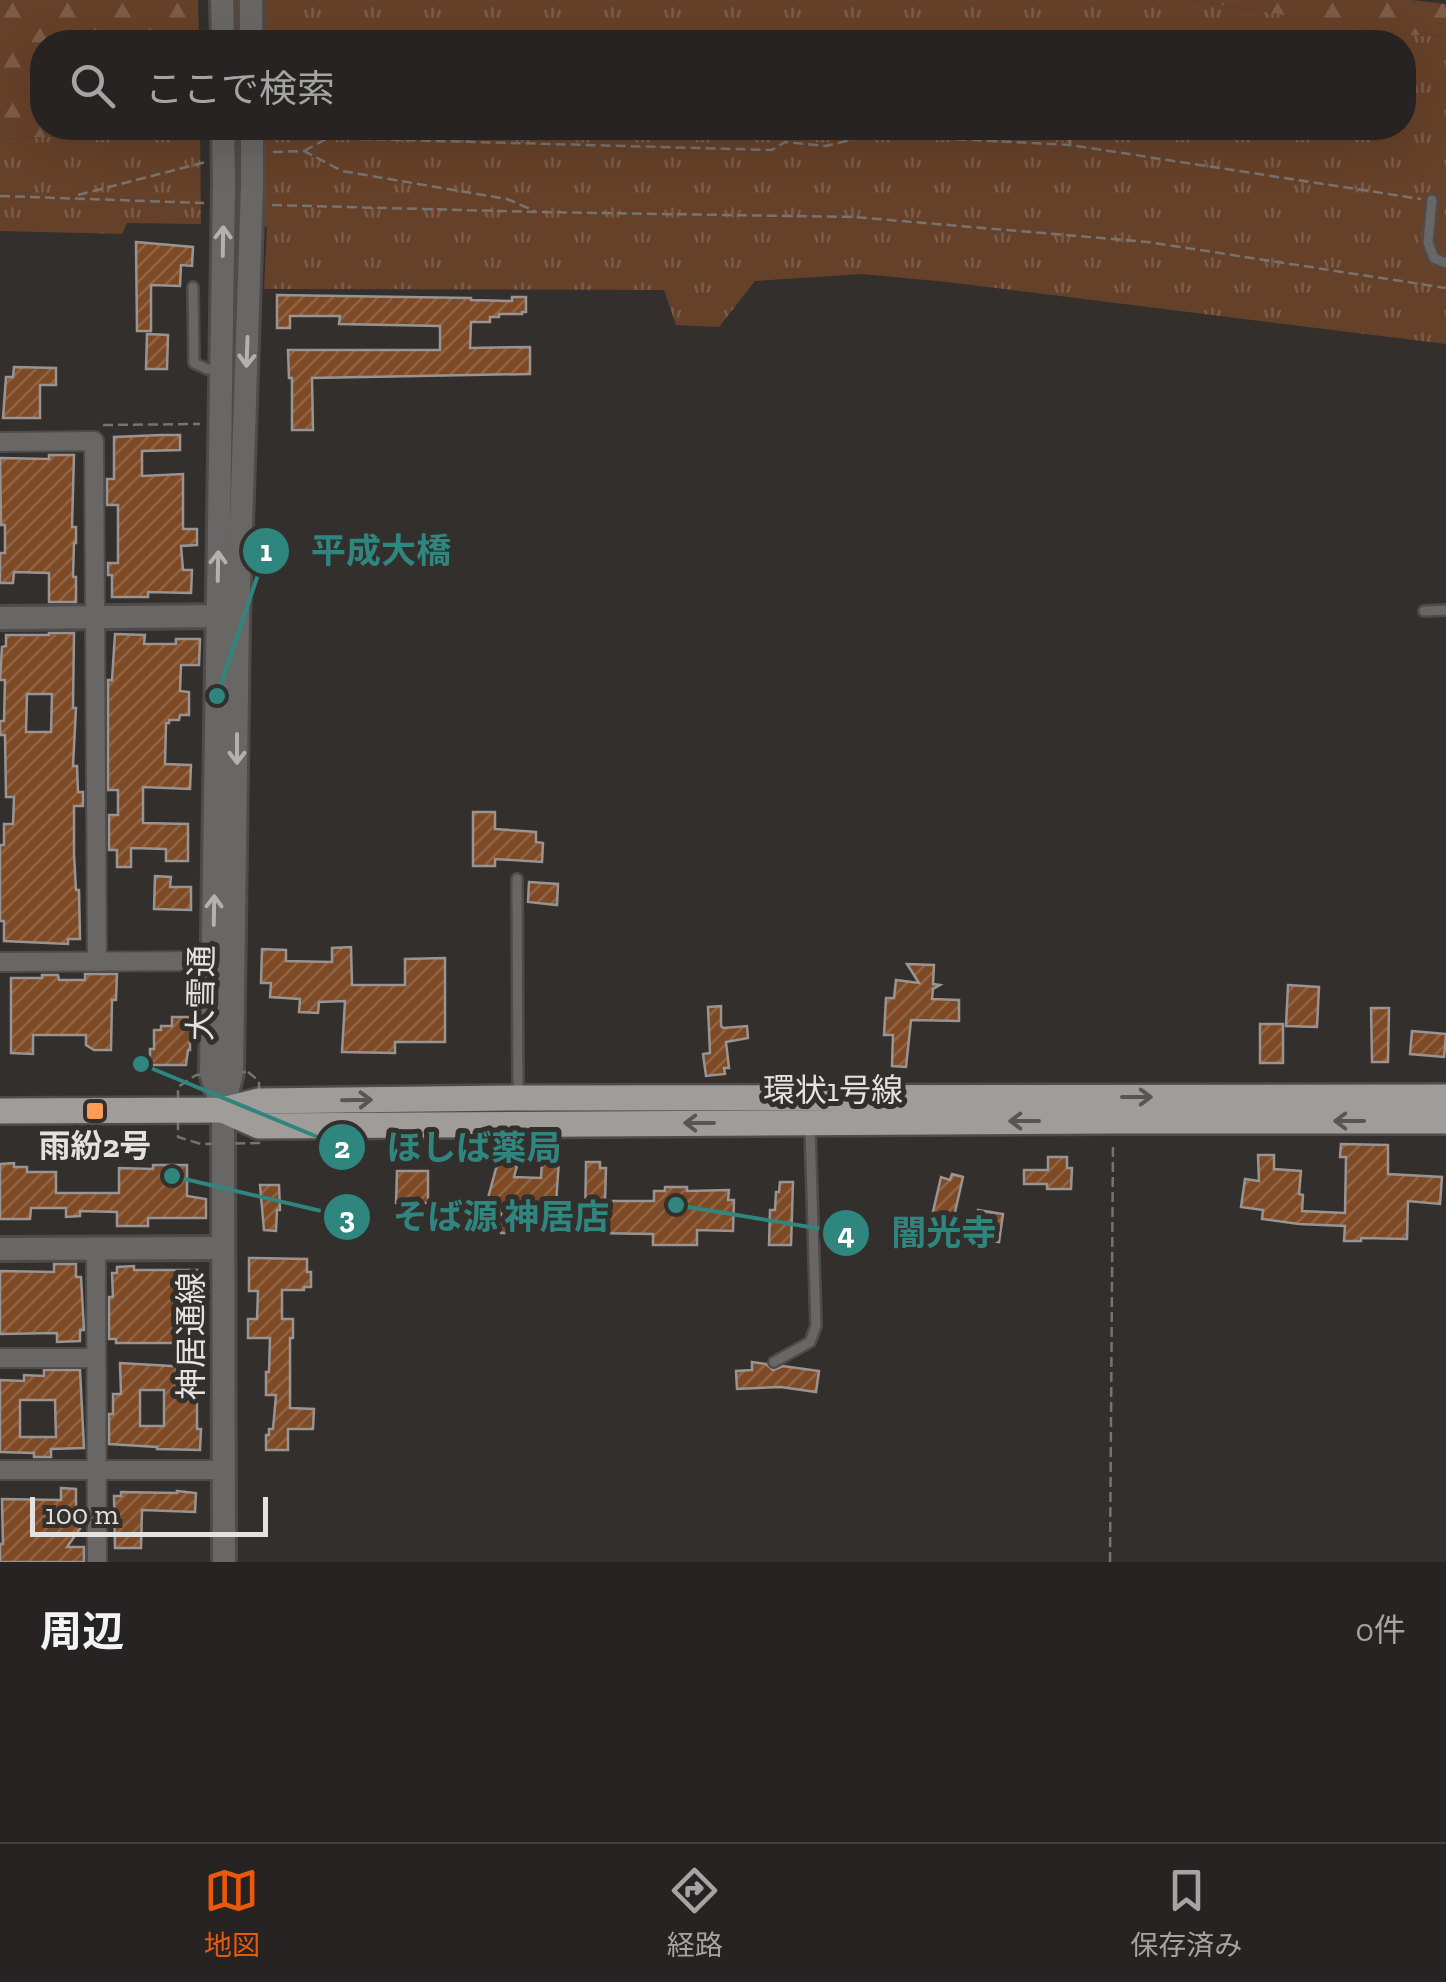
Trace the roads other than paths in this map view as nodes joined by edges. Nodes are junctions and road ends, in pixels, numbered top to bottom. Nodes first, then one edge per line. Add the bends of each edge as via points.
1 (222, 0) edge
2 (251, 0) edge
3 (223, 30) edge
4 (251, 30) edge
5 (223, 140) edge
6 (252, 140) edge
7 (1432, 200) road end
8 (1446, 264) edge
9 (193, 287) dead end
10 (222, 369) junction
11 (0, 442) edge
12 (1424, 610) dead end
13 (1446, 610) edge
14 (96, 616) junction
15 (228, 616) junction
16 (0, 618) edge
17 (517, 879) dead end
18 (223, 961) junction
19 (0, 962) edge
20 (97, 962) junction
21 (1446, 1097) edge
22 (518, 1098) junction
23 (223, 1110) junction
24 (0, 1111) edge
25 (1446, 1121) edge
26 (810, 1122) junction
27 (96, 1248) junction
28 (223, 1248) junction
29 (0, 1249) edge
30 (0, 1358) edge
31 (96, 1358) junction
32 (774, 1362) dead end
33 (0, 1470) edge
34 (98, 1470) junction
35 (224, 1470) junction
36 (97, 1562) edge
37 (224, 1562) edge

1 - 3 street
2 - 4 street
10 -> 5 street, 大雪通, bridge
6 -> 15 street, 大雪通, bridge
7 - 8 lane via 1428,242 1434,258
9 - 10 lane via 194,364
15 -> 10 street, 大雪通
11 - 14 street via 94,441
12 - 13 lane
14 - 15 street
14 - 16 street
14 - 20 street
15 - 18 street, 大雪通
17 - 22 lane
18 - 20 street
18 - 23 street, 大雪通 via 232,1073
19 - 20 street
22 -> 21 main road, 環状1号線
23 -> 22 main road, 環状1号線 via 260,1101
23 - 24 main road, 環状1号線
26 -> 23 main road, 環状1号線 via 259,1126
23 - 28 street, 神居通線
25 -> 26 main road, 環状1号線
26 - 32 lane via 816,1326 810,1342
27 - 28 street
27 - 29 street
27 - 31 street
28 - 35 street, 神居通線
30 - 31 street
31 - 34 street
33 - 34 street
34 - 35 street
34 - 36 street
35 - 37 street, 神居通線

